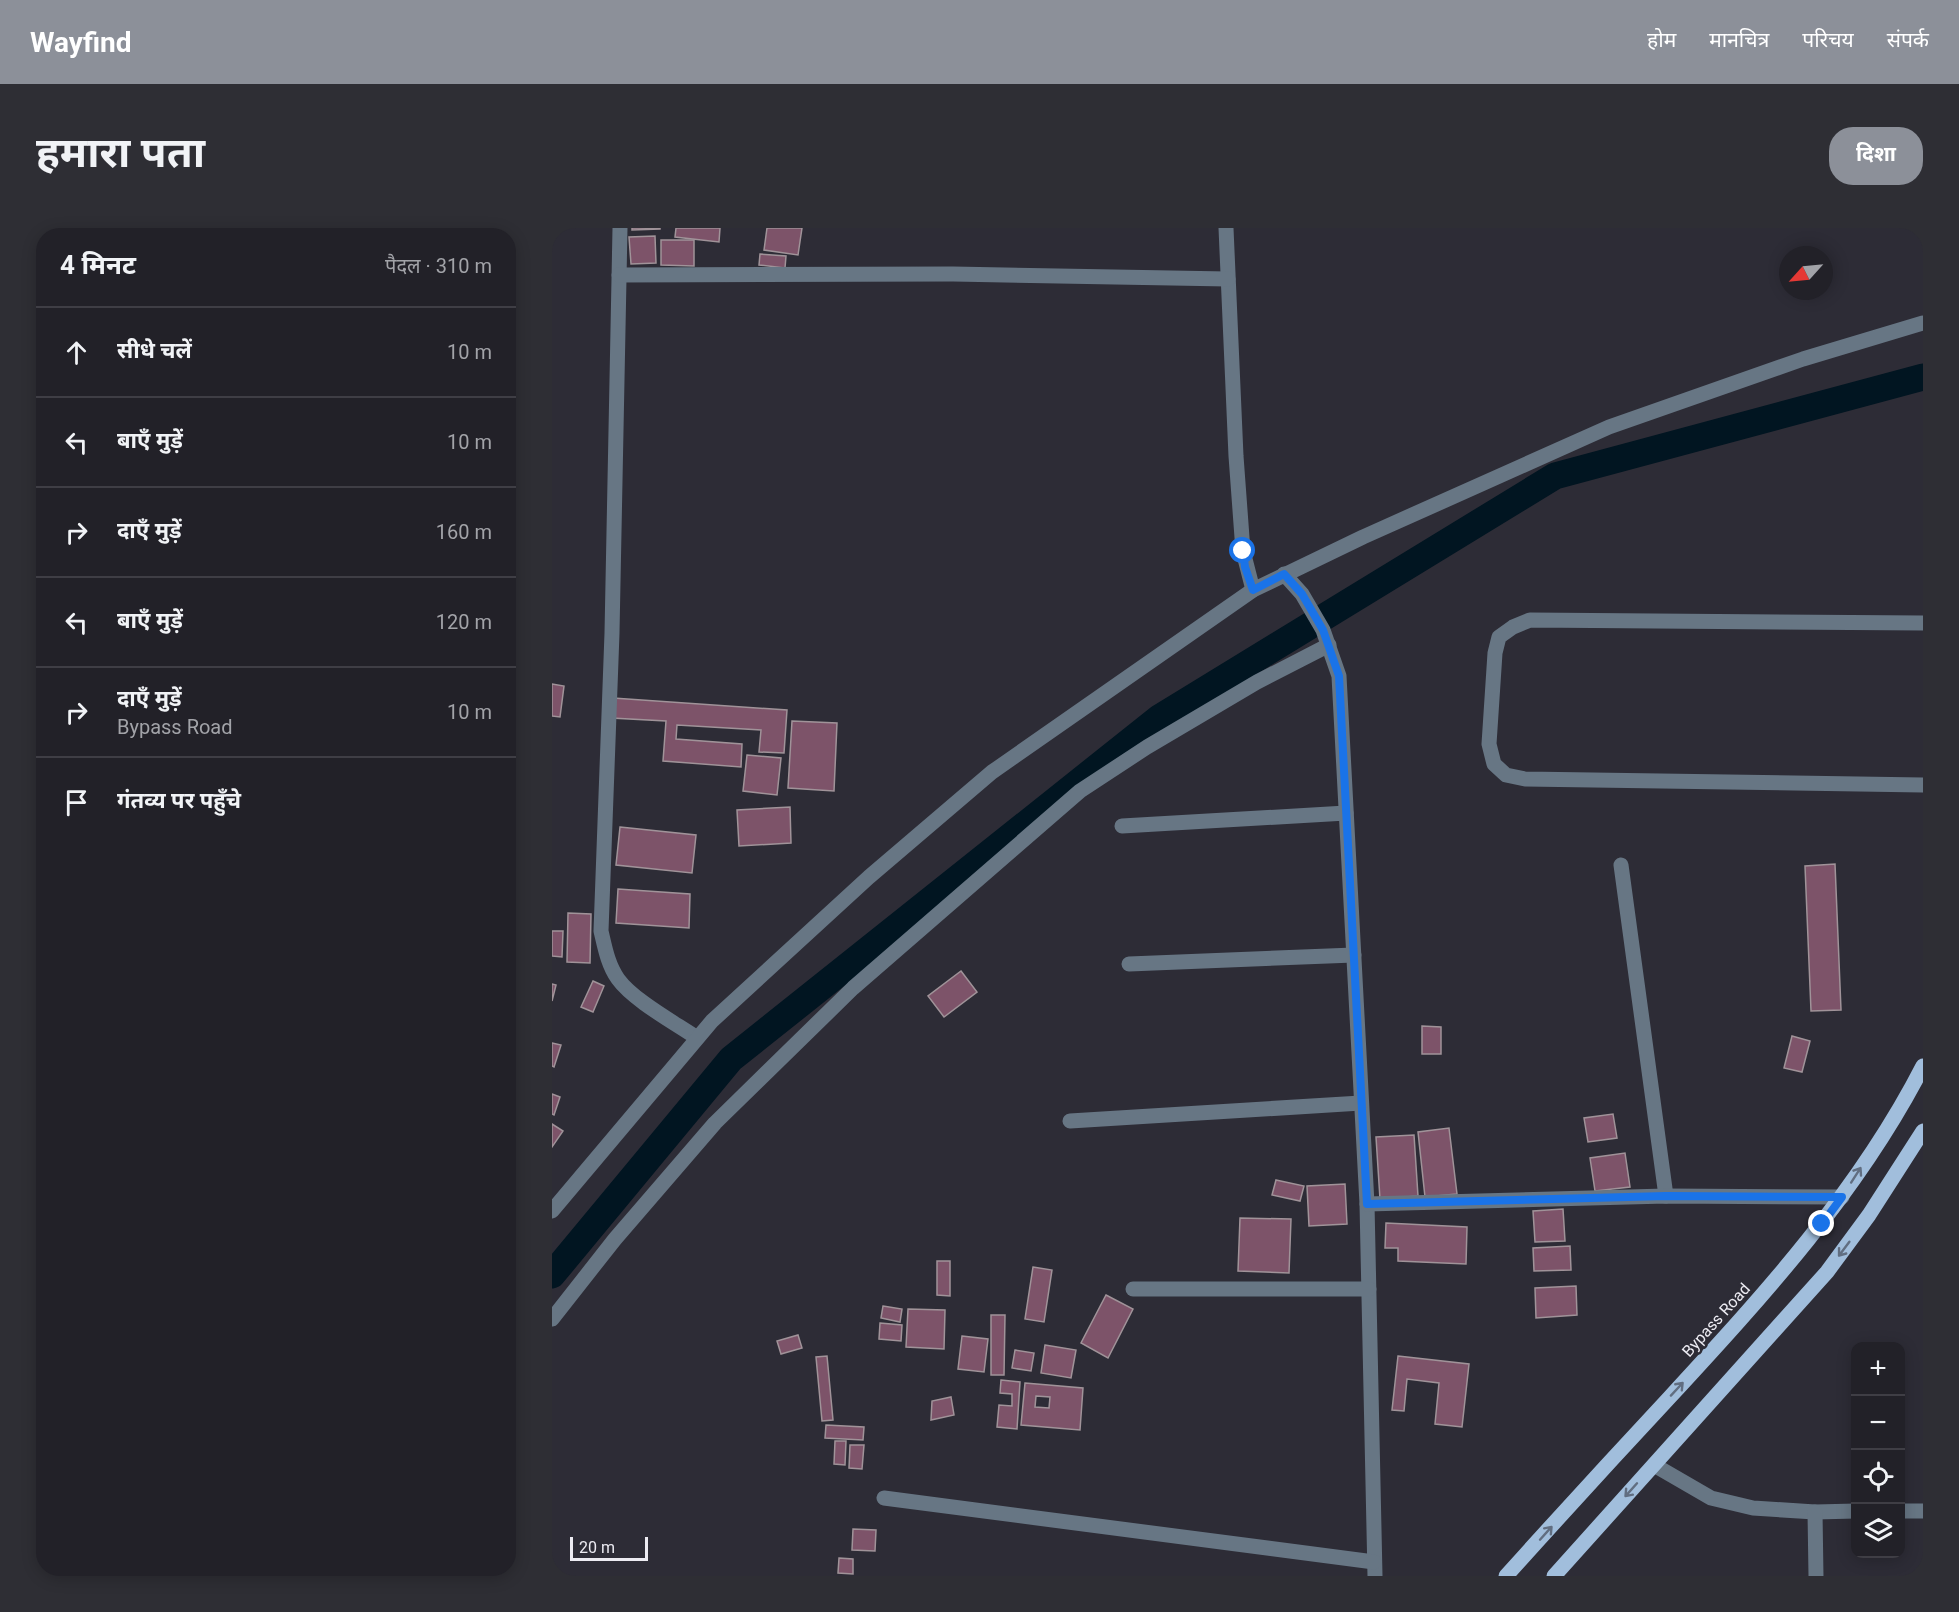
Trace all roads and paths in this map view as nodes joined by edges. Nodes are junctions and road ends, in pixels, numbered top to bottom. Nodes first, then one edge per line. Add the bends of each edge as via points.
1 (620, 228) edge
2 (1226, 228) edge
3 (619, 275) junction
4 (1228, 279) junction
5 (1923, 323) edge
6 (1284, 574) junction
7 (1253, 590) junction
8 (1923, 623) edge
9 (1326, 637) junction
10 (1923, 785) edge
11 (1346, 813) junction
12 (1122, 826) dead end
13 (1621, 865) dead end
14 (1354, 955) junction
15 (1129, 964) dead end
16 (697, 1038) junction
17 (1923, 1066) edge
18 (1361, 1103) junction
19 (1070, 1121) dead end
20 (1923, 1131) edge
21 (1666, 1196) junction
22 (1842, 1197) junction
23 (1367, 1204) junction
24 (552, 1211) edge
25 (1133, 1289) dead end
26 (1369, 1289) junction
27 (552, 1318) edge
28 (1654, 1465) junction
29 (884, 1498) dead end
30 (1851, 1511) edge
31 (1905, 1511) edge
32 (1923, 1511) edge
33 (1815, 1512) junction
34 (1375, 1569) edge
35 (1506, 1576) edge
36 (1554, 1576) edge
37 (1816, 1576) edge

1 - 3 street
2 - 4 street
3 - 4 street via 953,274
3 - 16 street via 601,931 608,959 619,980 639,999
4 - 7 street via 1243,551
5 - 6 street via 1803,359 1609,427
6 - 7 street
6 - 9 street via 1302,594
7 - 16 street via 992,772 869,877
8 - 10 street via 1530,620 1499,637 1489,744 1494,764 1506,775 1525,779
9 - 11 street via 1339,676
9 - 27 street via 1080,791 853,988 715,1123
11 - 12 street
11 - 14 street
13 - 21 street
14 - 15 street
14 - 18 street
16 - 24 street
22 -> 17 main road, Bypass Road
18 - 19 street
18 - 23 street
20 -> 28 main road via 1827,1272
21 - 22 street
21 - 23 street
35 -> 22 main road, Bypass Road via 1738,1324
23 - 26 street
25 - 26 street
26 - 34 street
28 - 33 street via 1711,1498 1753,1508
28 -> 36 main road
29 - 34 street
30 - 33 street
31 - 32 street
33 - 37 street

